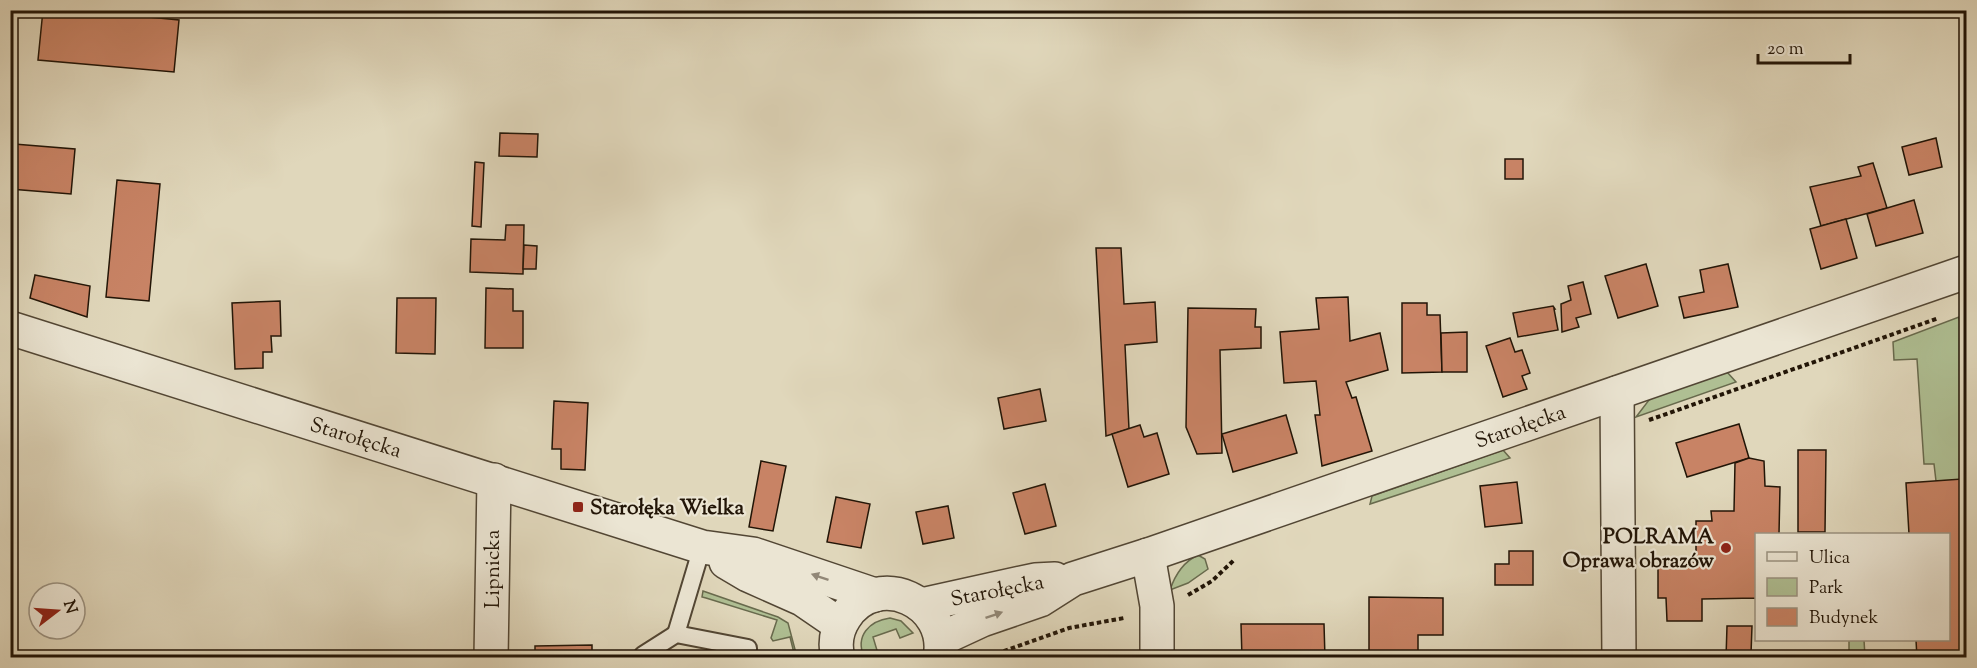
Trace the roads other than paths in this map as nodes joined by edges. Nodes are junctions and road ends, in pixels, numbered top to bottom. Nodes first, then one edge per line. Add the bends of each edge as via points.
1 (1966, 272) edge
2 (10, 328) edge
3 (1617, 393) junction
4 (494, 480) junction
5 (702, 547) junction
6 (1148, 555) junction
7 (1073, 579) junction
8 (875, 595) junction
9 (921, 605) junction
10 (840, 625) junction
11 (676, 634) junction
12 (940, 648) edge
13 (491, 657) edge
14 (643, 657) edge
15 (748, 657) edge
16 (837, 657) edge
17 (1157, 657) edge
18 (1618, 657) edge

1 - 3 street, Starołęcka
2 - 4 street, Starołęcka
3 - 6 street, Starołęcka
3 - 18 street
4 - 5 street, Starołęcka
4 - 13 street, Lipnicka
8 -> 5 street, Starołęcka via 753,554
5 - 10 street, Starołęcka via 748,575 802,599
5 - 11 lane
6 - 7 street, Starołęcka
6 - 17 street via 1157,606
7 - 9 street, Starołęcka via 1035,580
12 -> 7 street, Starołęcka via 982,620 1040,600
8 - 9 street, Starołęcka via 892,593
8 - 10 street via 849,611
9 - 12 street via 934,620
10 - 16 street
11 - 14 lane
11 - 15 lane via 748,648

